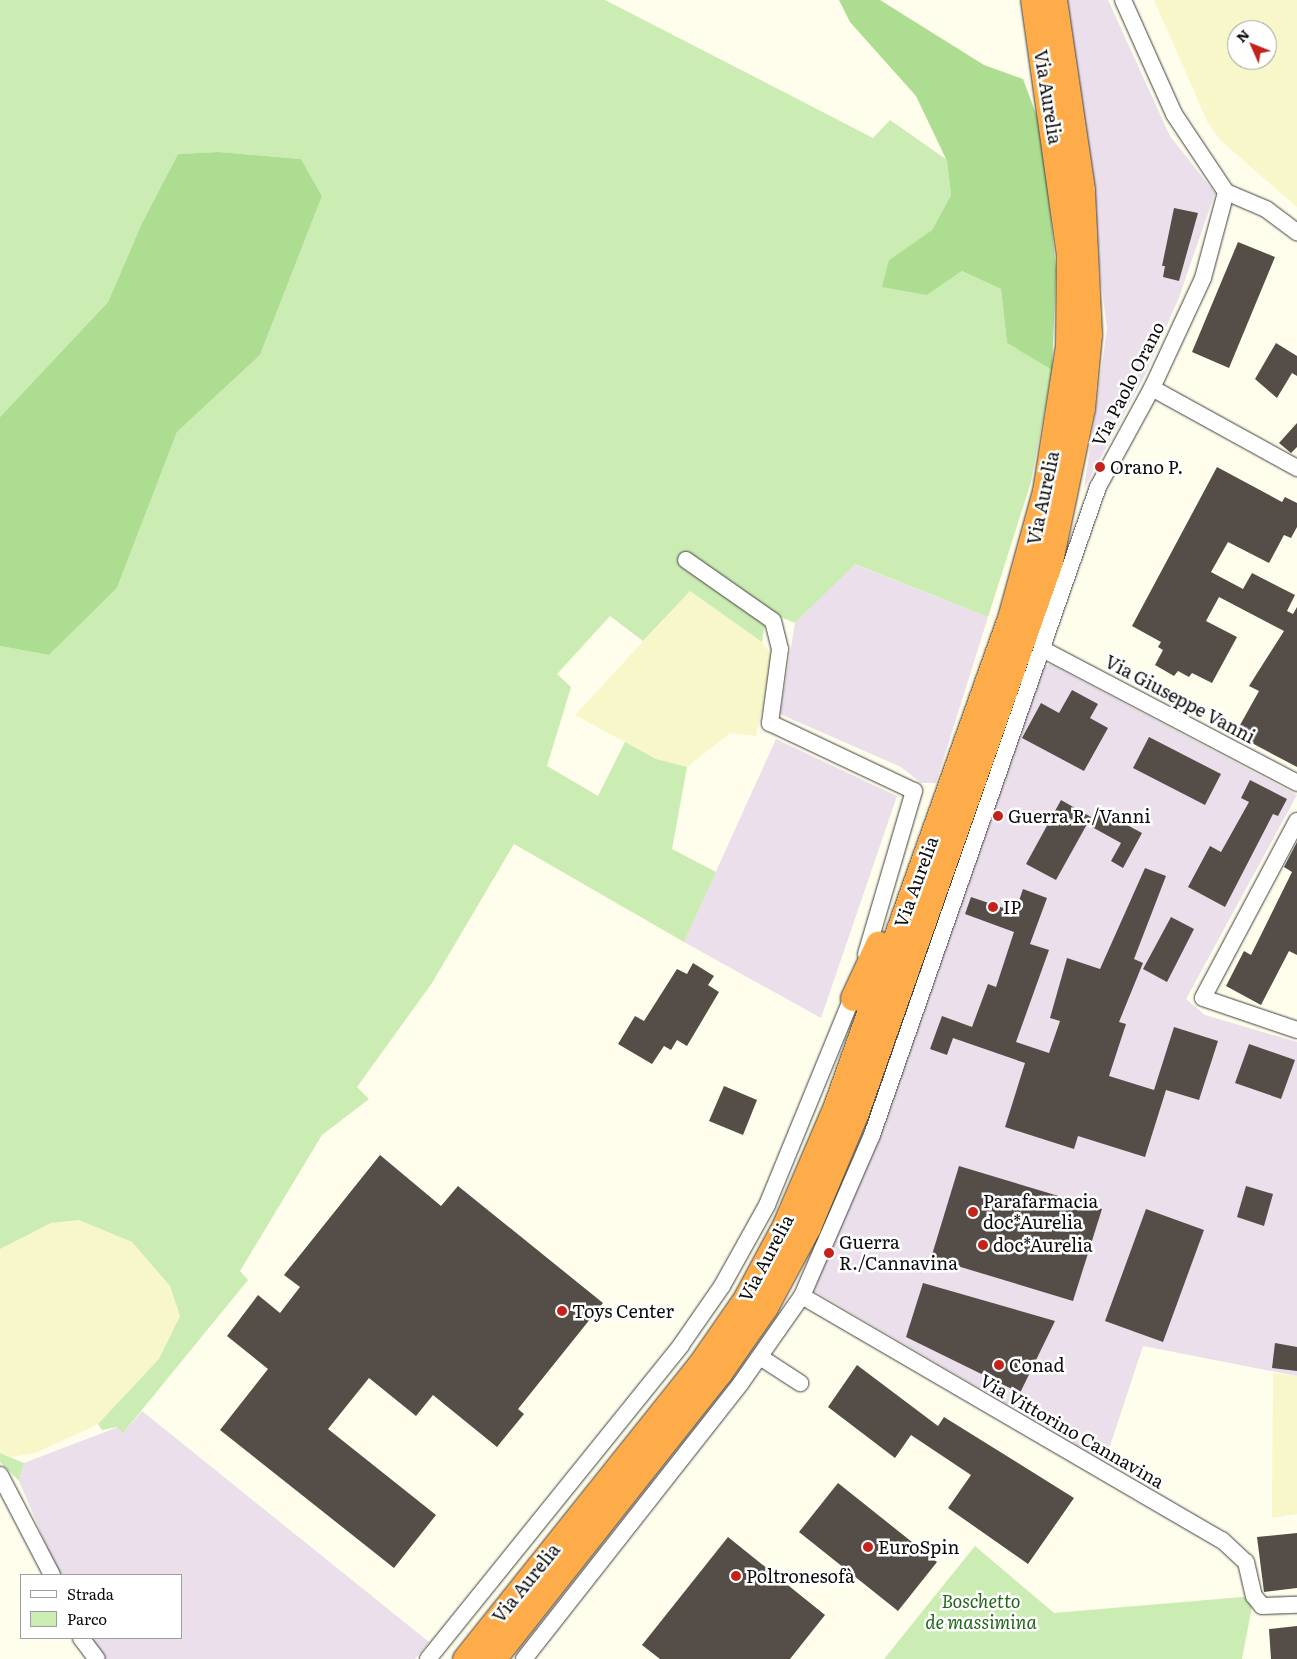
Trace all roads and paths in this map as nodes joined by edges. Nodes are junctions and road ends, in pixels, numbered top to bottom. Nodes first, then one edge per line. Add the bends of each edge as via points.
1 (1033, 0) edge
2 (1054, 0) edge
3 (1123, 0) edge
4 (1226, 192) junction
5 (1297, 232) edge
6 (1152, 388) junction
7 (1297, 468) edge
8 (686, 560) dead end
9 (1044, 650) junction
10 (1297, 783) edge
11 (1297, 821) edge
12 (925, 853) junction
13 (853, 998) junction
14 (1297, 1030) edge
15 (802, 1296) junction
16 (760, 1357) junction
17 (800, 1383) dead end
18 (0, 1475) edge
19 (51, 1574) edge
20 (1297, 1605) edge
21 (82, 1639) edge
22 (97, 1659) edge
23 (428, 1659) edge
24 (465, 1659) edge
25 (493, 1659) edge
26 (524, 1659) edge

1 - 12 highway, Via Aurelia via 1069,255 1068,346 1061,410 1032,548
2 - 25 highway, Via Aurelia via 1082,189 1089,334 1068,485 1047,570 856,1112 808,1227 765,1307 719,1374
3 - 4 street via 1174,114
4 - 5 street via 1266,209
4 - 6 street, Via Paolo Orano via 1202,278
6 - 7 street
6 - 9 street, Via Paolo Orano via 1098,487
8 - 13 street, Via Aurelia via 773,622 780,649 770,722 914,791
9 - 10 street, Via Giuseppe Vanni
9 - 15 street via 872,1135
11 - 14 street via 1204,998
12 - 13 highway
12 - 24 highway, Via Aurelia via 836,1106 785,1225 746,1298 693,1374
13 - 23 street, Via Aurelia via 767,1205 722,1286 675,1353
15 - 16 street
15 - 20 street, Via Vittorino Cannavina via 1222,1540 1246,1562 1254,1596 1262,1606
16 - 17 street
16 - 26 street
18 - 19 street
21 - 22 street

